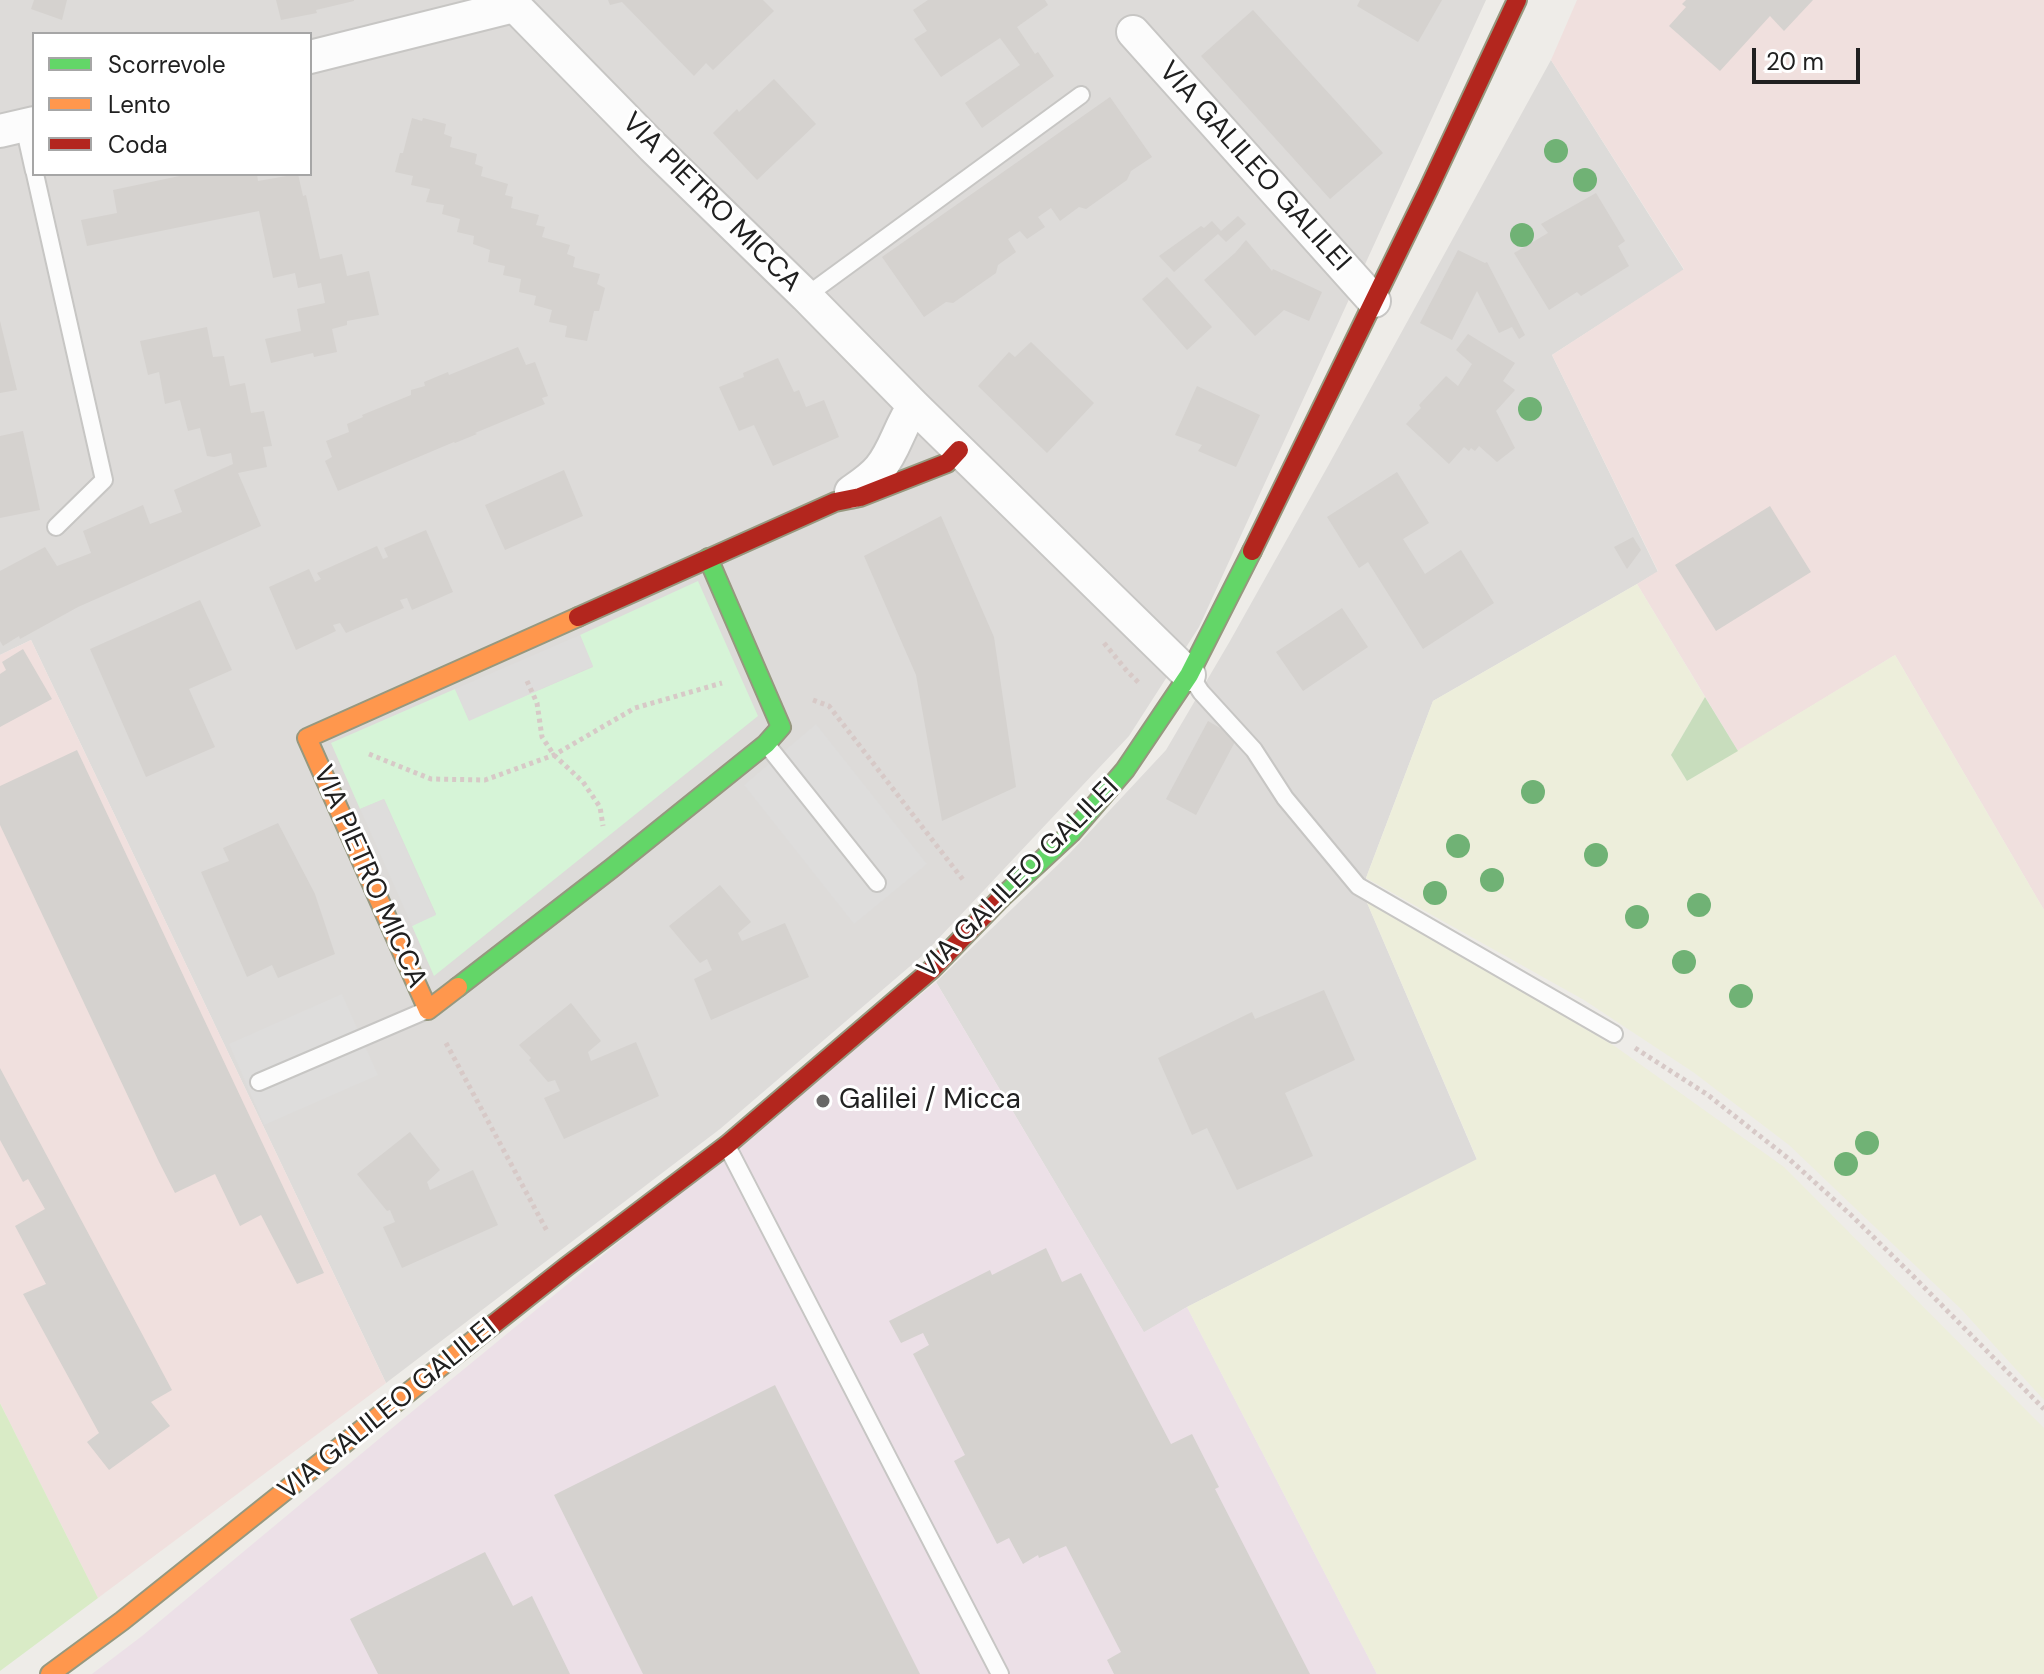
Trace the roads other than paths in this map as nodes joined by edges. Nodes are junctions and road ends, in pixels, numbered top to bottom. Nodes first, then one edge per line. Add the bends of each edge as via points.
1 (1517, 0) edge
2 (512, 3) edge
3 (1133, 32) dead end
4 (312, 56) edge
5 (1081, 95) dead end
6 (19, 127) edge
7 (32, 166) edge
8 (35, 176) edge
9 (806, 296) junction
10 (1374, 301) junction
11 (914, 406) junction
12 (959, 450) junction
13 (835, 502) junction
14 (56, 527) dead end
15 (708, 558) junction
16 (1189, 675) junction
17 (766, 744) junction
18 (877, 883) dead end
19 (428, 1010) junction
20 (1614, 1034) road end
21 (259, 1082) dead end
22 (727, 1145) junction
23 (50, 1674) edge
24 (1000, 1674) edge

1 - 10 street, VIA GALILEO GALILEI
2 - 4 street
2 - 9 street, VIA PIETRO MICCA
3 - 10 street, VIA GALILEO GALILEI
5 - 9 lane
6 - 7 lane
8 - 14 lane via 104,480
9 - 11 street, VIA PIETRO MICCA
10 - 16 street, VIA GALILEO GALILEI
11 - 12 street, VIA PIETRO MICCA
11 - 13 street, VIA PIETRO MICCA via 881,467
12 - 13 street, VIA PIETRO MICCA via 947,463
12 - 16 street, VIA PIETRO MICCA
13 - 15 street, VIA PIETRO MICCA
15 - 17 street via 781,727
15 - 19 street, VIA PIETRO MICCA via 307,738
16 - 20 lane via 1358,886
16 - 22 street, VIA GALILEO GALILEI via 1125,770 1071,833 931,970
17 - 18 lane
17 - 19 street, VIA PIETRO MICCA
19 - 21 lane
22 - 23 street, VIA GALILEO GALILEI
22 - 24 lane

